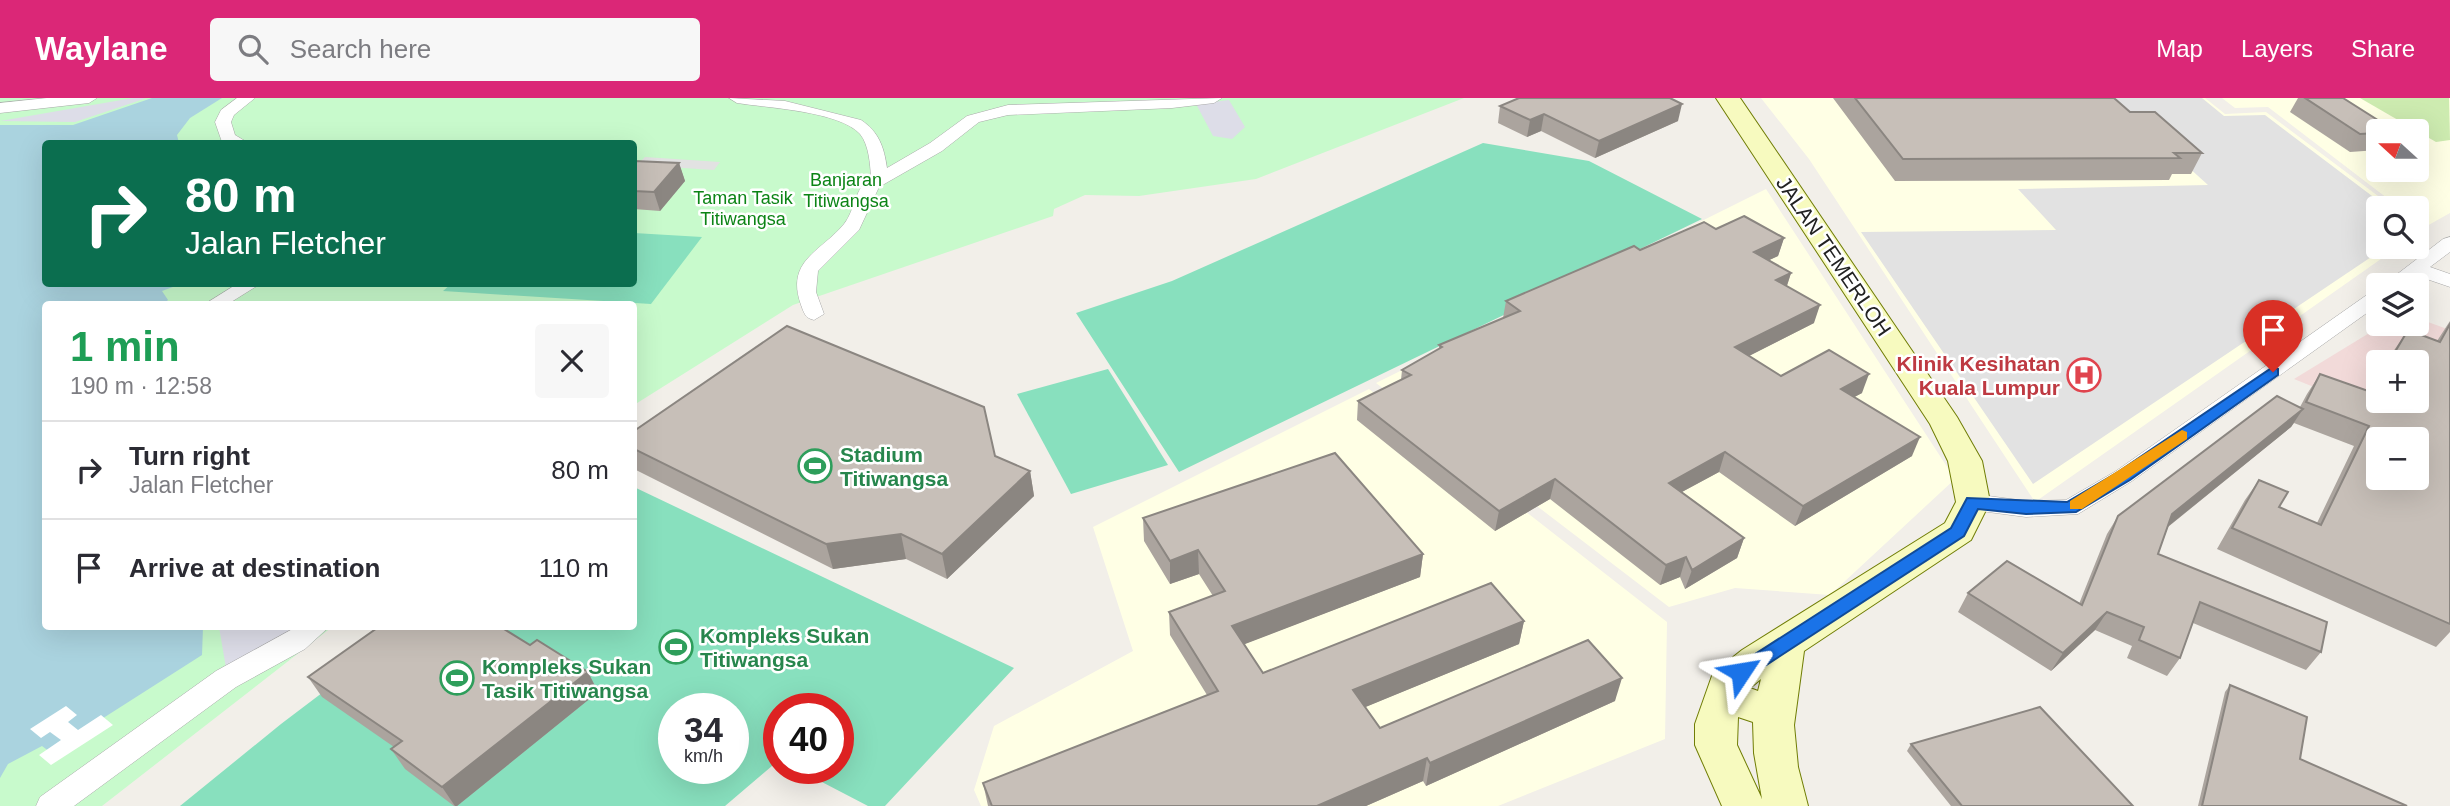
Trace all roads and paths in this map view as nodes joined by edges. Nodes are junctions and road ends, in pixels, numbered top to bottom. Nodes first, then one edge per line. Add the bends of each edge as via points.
1 (89, 98) edge
2 (247, 98) edge
3 (737, 98) edge
4 (1214, 98) edge
5 (1728, 98) edge
6 (0, 108) edge
7 (233, 140) edge
8 (880, 177) junction
9 (2450, 243) edge
10 (2416, 268) junction
11 (2409, 273) edge
12 (2450, 281) edge
13 (245, 287) edge
14 (220, 301) edge
15 (2366, 305) edge
16 (814, 314) dead end
17 (1973, 502) junction
18 (312, 630) edge
19 (1784, 645) junction
20 (1723, 695) junction
21 (1775, 713) junction
22 (51, 806) edge
23 (1744, 806) edge
24 (1786, 806) edge

1 - 6 street
2 - 7 street via 227,113 223,122
3 - 8 street via 810,111 859,126 874,148
4 - 8 street via 996,112 973,119 936,147
5 - 17 street, JALAN TEMERLOH via 1946,424 1965,461
8 - 16 street via 869,189 853,226 808,270 806,292
9 - 10 street
10 - 11 street
10 - 12 street
13 - 14 street
15 - 17 street via 2124,476 2070,508 2026,509
17 - 19 street via 1958,531
18 - 22 street via 226,679
19 - 20 street via 1727,684
19 - 21 street via 1785,674
20 - 21 street
20 - 23 street via 1716,745
21 - 24 street via 1776,762

